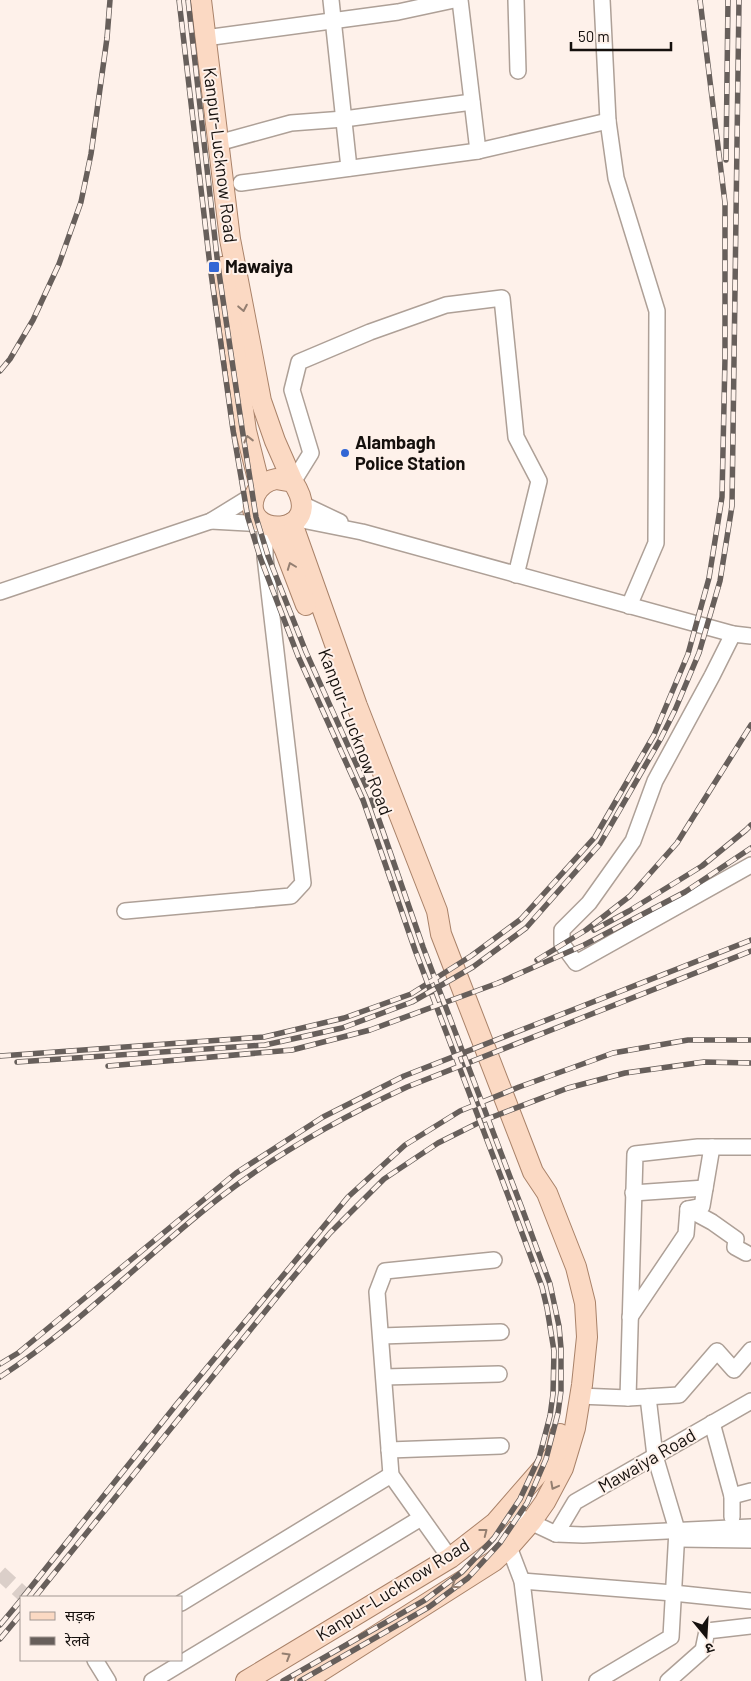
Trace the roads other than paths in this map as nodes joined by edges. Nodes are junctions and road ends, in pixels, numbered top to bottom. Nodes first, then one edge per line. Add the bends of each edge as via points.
1 (187, 0) edge
2 (201, 0) edge
3 (331, 0) edge
4 (454, 0) edge
5 (460, 0) edge
6 (516, 0) edge
7 (602, 0) edge
8 (334, 22) junction
9 (206, 38) junction
10 (518, 71) dead end
11 (472, 102) junction
12 (344, 119) junction
13 (608, 121) junction
14 (218, 143) junction
15 (478, 151) junction
16 (349, 168) junction
17 (241, 183) dead end
18 (293, 482) junction
19 (258, 490) junction
20 (286, 519) junction
21 (211, 521) junction
22 (516, 575) junction
23 (0, 592) edge
24 (629, 606) junction
25 (733, 634) junction
26 (751, 636) edge
27 (751, 864) edge
28 (125, 911) dead end
29 (712, 1147) junction
30 (751, 1147) edge
31 (533, 1172) junction
32 (705, 1188) junction
33 (633, 1193) junction
34 (688, 1209) junction
35 (746, 1253) dead end
36 (494, 1260) dead end
37 (630, 1317) junction
38 (501, 1332) dead end
39 (381, 1336) junction
40 (751, 1350) edge
41 (499, 1374) dead end
42 (384, 1378) junction
43 (579, 1396) junction
44 (648, 1397) junction
45 (628, 1398) junction
46 (751, 1401) edge
47 (712, 1424) junction
48 (501, 1446) dead end
49 (389, 1450) junction
50 (655, 1456) junction
51 (391, 1475) junction
52 (751, 1491) edge
53 (732, 1496) junction
54 (505, 1510) junction
55 (732, 1517) junction
56 (751, 1517) edge
57 (421, 1518) junction
58 (531, 1522) junction
59 (751, 1527) edge
60 (556, 1534) junction
61 (676, 1535) junction
62 (751, 1540) edge
63 (509, 1547) junction
64 (450, 1558) junction
65 (522, 1581) junction
66 (673, 1593) junction
67 (751, 1601) edge
68 (182, 1602) edge
69 (751, 1626) edge
70 (95, 1661) edge
71 (314, 1679) edge
72 (108, 1681) edge
73 (152, 1681) edge
74 (246, 1681) edge
75 (534, 1681) edge
76 (597, 1681) edge
77 (668, 1681) edge

19 -> 1 main road, Kanpur-Lucknow Road via 234,354
2 - 9 main road, Kanpur-Lucknow Road
3 - 8 street
4 - 8 street
5 - 11 street
6 - 10 street
7 - 13 street
8 - 9 street
8 - 12 street
9 - 14 main road, Kanpur-Lucknow Road
11 - 12 street
11 - 15 street
12 - 14 street via 291,123
12 - 16 street
13 - 15 street
13 - 24 street via 616,178 657,312 656,544
14 -> 18 main road, Kanpur-Lucknow Road via 230,239 261,401
15 - 16 street
16 - 17 street
18 - 19 main road via 270,480
18 - 20 main road, Kanpur-Lucknow Road via 300,492
18 - 22 street via 311,453 292,390 299,362 446,305 502,298 516,437 539,481
19 - 20 main road, Kanpur-Lucknow Road via 253,507 256,514
19 - 21 street
20 - 21 street
20 - 22 street via 362,532
20 - 28 street via 265,557 303,882 291,896
20 - 31 main road, Kanpur-Lucknow Road via 285,550 425,914 441,934
21 - 23 street
22 - 24 street
24 - 25 street
25 - 26 street
25 - 27 street via 656,782 633,841 589,903 562,930 562,944 576,963
29 - 30 street
29 - 32 street
29 - 33 street via 634,1154
31 - 43 main road, Kanpur-Lucknow Road via 547,1193 576,1267 585,1303 586,1337
31 - 54 main road, Kanpur-Lucknow Road via 535,1194 571,1300 574,1337 556,1453
32 - 33 street
32 - 34 street via 702,1206
33 - 37 street
34 - 35 street via 736,1239 735,1247
34 - 37 street via 686,1234
36 - 39 street via 385,1271 377,1292
37 - 45 street
38 - 39 street
39 - 42 street
40 - 44 street via 734,1370 717,1351 679,1395
41 - 42 street
42 - 49 street
43 - 45 street
43 -> 58 main road, Kanpur-Lucknow Road via 575,1428 562,1468
44 - 45 street
44 - 50 street
46 - 47 street, Mawaiya Road
47 - 50 street, Mawaiya Road
47 - 53 street
48 - 49 street
49 - 51 street
50 - 60 street, Mawaiya Road via 575,1502
50 - 61 street
51 - 57 street
51 - 68 street
52 - 53 street
53 - 55 street
54 - 58 street
64 -> 54 main road, Kanpur-Lucknow Road via 495,1523
55 - 56 street
55 - 61 street via 700,1518
57 - 64 street
57 - 73 street
58 - 60 street
58 - 63 main road, Kanpur-Lucknow Road
59 - 61 street
60 - 61 street
61 - 62 street
61 - 66 street
63 - 65 street
63 -> 71 main road, Kanpur-Lucknow Road
74 -> 64 main road, Kanpur-Lucknow Road
65 - 66 street
65 - 75 street
66 - 67 street
66 - 76 street via 671,1636
69 - 77 street via 707,1631 703,1650
70 - 72 street

